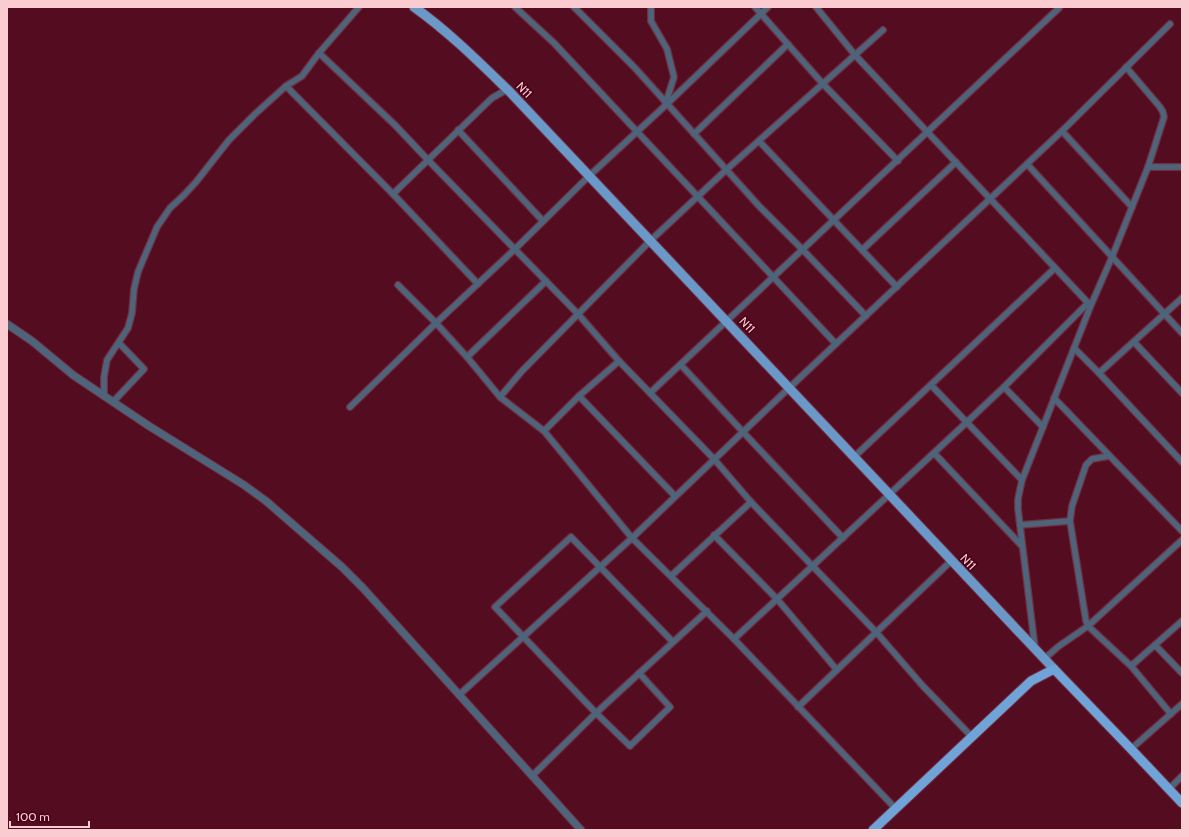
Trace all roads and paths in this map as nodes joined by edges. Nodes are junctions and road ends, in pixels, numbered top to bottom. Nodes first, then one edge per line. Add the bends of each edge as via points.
1 (359, 7) edge
2 (515, 7) edge
3 (574, 7) edge
4 (651, 7) edge
5 (755, 7) edge
6 (768, 7) edge
7 (816, 7) edge
8 (1058, 7) edge
9 (418, 9) edge
10 (761, 13) junction
11 (1170, 24) dead end
12 (883, 30) dead end
13 (788, 44) junction
14 (319, 53) junction
15 (855, 55) junction
16 (1126, 68) junction
17 (822, 84) junction
18 (286, 86) junction
19 (508, 89) junction
20 (666, 103) junction
21 (458, 130) junction
22 (637, 131) junction
23 (1062, 131) junction
24 (927, 132) junction
25 (694, 134) junction
26 (759, 141) junction
27 (428, 160) junction
28 (898, 160) junction
29 (956, 162) junction
30 (1026, 164) junction
31 (1148, 167) junction
32 (1182, 167) edge
33 (726, 170) junction
34 (589, 176) junction
35 (393, 194) junction
36 (698, 197) junction
37 (990, 198) junction
38 (1132, 207) junction
39 (835, 220) junction
40 (543, 221) junction
41 (650, 241) junction
42 (515, 249) junction
43 (803, 250) junction
44 (862, 250) junction
45 (1112, 257) junction
46 (1056, 268) junction
47 (774, 278) junction
48 (546, 281) junction
49 (478, 284) junction
50 (398, 285) dead end
51 (897, 287) junction
52 (1182, 298) edge
53 (1089, 304) junction
54 (578, 314) junction
55 (1165, 314) junction
56 (866, 316) junction
57 (727, 322) junction
58 (436, 323) junction
59 (7, 324) edge
60 (1182, 333) edge
61 (1134, 342) junction
62 (119, 343) junction
63 (836, 344) junction
64 (1074, 348) junction
65 (467, 356) junction
66 (619, 361) junction
67 (681, 365) junction
68 (1099, 373) junction
69 (931, 385) junction
70 (1004, 387) junction
71 (789, 388) junction
72 (650, 393) junction
73 (1182, 393) edge
74 (104, 396) junction
75 (579, 396) junction
76 (500, 397) junction
77 (1054, 398) junction
78 (113, 402) junction
79 (350, 407) dead end
80 (967, 422) junction
81 (1043, 427) junction
82 (544, 431) junction
83 (743, 432) junction
84 (934, 453) junction
85 (1109, 456) junction
86 (854, 457) junction
87 (714, 459) junction
88 (1182, 462) edge
89 (1022, 480) junction
90 (889, 494) junction
91 (675, 496) junction
92 (751, 502) junction
93 (1070, 522) junction
94 (1020, 525) junction
95 (1182, 531) edge
96 (714, 535) junction
97 (632, 538) junction
98 (843, 538) junction
99 (1182, 540) edge
100 (1022, 545) junction
101 (951, 561) junction
102 (813, 566) junction
103 (601, 567) junction
104 (671, 576) junction
105 (776, 599) junction
106 (706, 611) junction
107 (1182, 621) edge
108 (1088, 626) junction
109 (876, 632) junction
110 (523, 637) junction
111 (734, 639) junction
112 (673, 642) junction
113 (1155, 645) junction
114 (1036, 650) junction
115 (1044, 659) junction
116 (1131, 666) junction
117 (1054, 669) junction
118 (837, 670) junction
119 (639, 673) junction
120 (1182, 673) edge
121 (459, 695) junction
122 (1182, 704) edge
123 (798, 707) junction
124 (596, 713) junction
125 (1171, 714) junction
126 (972, 737) junction
127 (1131, 749) junction
128 (532, 776) junction
129 (1182, 776) edge
130 (1169, 789) junction
131 (1182, 803) edge
132 (896, 809) junction
133 (581, 830) edge
134 (873, 830) edge

1 - 14 street
2 - 22 street via 554,43
3 - 20 street
4 - 20 street via 651,20 667,49 674,77
5 - 10 street
6 - 10 street
7 - 15 street
8 - 24 street
9 - 19 main road, N11
10 - 13 street
10 - 20 street
11 - 16 street
12 - 15 street
13 - 17 street
13 - 25 street
14 - 18 street via 302,76
14 - 27 street
15 - 17 street
15 - 24 street
16 - 23 street
16 - 31 street via 1163,112 1164,117
17 - 26 street
17 - 28 street
18 - 35 street
18 - 62 street via 229,140 196,182 170,208 157,227 138,272 128,328
19 - 21 street via 492,98
19 - 34 main road, N11
20 - 22 street
20 - 25 street
21 - 27 street
21 - 40 street
22 - 34 street
22 - 36 street
23 - 30 street
23 - 38 street
24 - 28 street
24 - 29 street
25 - 33 street
26 - 33 street
26 - 39 street
27 - 35 street
27 - 42 street
28 - 39 street
29 - 37 street
29 - 44 street
30 - 37 street
30 - 45 street
31 - 32 street
31 - 38 street
33 - 36 street
33 - 43 street
34 - 40 street
34 - 41 main road, N11
35 - 49 street
36 - 41 street
36 - 47 street
37 - 46 street
37 - 51 street
38 - 45 street
39 - 43 street
39 - 44 street
40 - 42 street
41 - 54 street
41 - 57 main road, N11
42 - 48 street
42 - 49 street
43 - 47 street
43 - 56 street
44 - 51 street
45 - 53 street
45 - 55 street
46 - 53 street
46 - 69 street
47 - 57 street
47 - 63 street
48 - 54 street
48 - 65 street
49 - 58 street
50 - 58 street
51 - 56 street
52 - 55 street
53 - 64 street
53 - 70 street
54 - 66 street
54 - 76 street
55 - 60 street
55 - 61 street
56 - 63 street
57 - 67 street
57 - 71 main road, N11
58 - 65 street
58 - 79 street
59 - 74 street
61 - 68 street
61 - 73 street
62 - 74 street via 107,360
62 - 78 street via 144,369
63 - 71 street
64 - 68 street
64 - 77 street
65 - 76 street
66 - 72 street
66 - 75 street
67 - 72 street
67 - 83 street
68 - 88 street
69 - 80 street
69 - 86 street
70 - 80 street
70 - 81 street
71 - 83 street
71 - 86 main road, N11
72 - 87 street
74 - 78 street
75 - 82 street
75 - 91 street
76 - 82 street
77 - 81 street
77 - 85 street
78 - 121 street via 266,501 359,584
80 - 84 street
80 - 89 street
81 - 89 street
82 - 97 street
83 - 87 street
83 - 98 street
84 - 90 street
84 - 100 street
85 - 93 street via 1092,459 1086,465 1072,506
85 - 95 street
86 - 90 main road, N11
87 - 91 street
87 - 92 street
89 - 94 street via 1018,499
90 - 98 street
90 - 101 main road, N11
91 - 97 street
92 - 96 street
92 - 102 street
93 - 94 street
93 - 108 street
94 - 100 street
96 - 104 street
96 - 105 street
97 - 103 street
97 - 104 street
98 - 102 street
99 - 108 street
100 - 114 street
101 - 109 street
101 - 114 main road, N11
102 - 105 street
102 - 109 street
103 - 110 street
103 - 110 street via 571,537 495,607
103 - 112 street
104 - 106 street
105 - 111 street
105 - 118 street
106 - 111 street
106 - 112 street
107 - 113 street
108 - 115 street
108 - 116 street
109 - 118 street
109 - 126 street
110 - 121 street
110 - 124 street
111 - 123 street
112 - 119 street
113 - 116 street
113 - 120 street
114 - 115 main road, N11
115 - 117 main road, N11
116 - 125 street
117 - 126 highway via 1031,681
117 - 127 highway
118 - 123 street
119 - 124 street
119 - 124 street via 670,706 630,746
121 - 128 street
122 - 125 street
123 - 132 street
124 - 128 street
125 - 127 street
126 - 132 highway
127 - 130 highway
128 - 133 street
129 - 130 street
130 - 131 highway
132 - 134 highway

